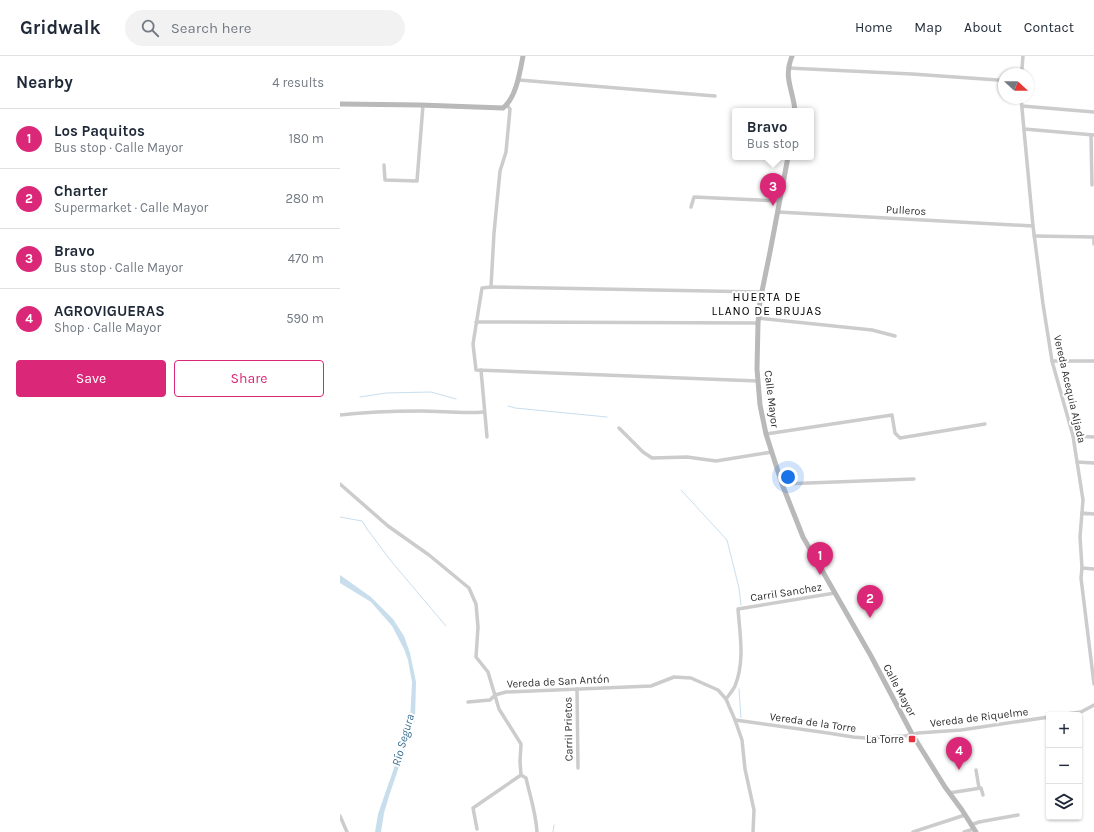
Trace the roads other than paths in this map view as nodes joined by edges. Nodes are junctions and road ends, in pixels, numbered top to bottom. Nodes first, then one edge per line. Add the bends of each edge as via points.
1 (523, 56) edge
2 (792, 56) edge
3 (1023, 56) edge
4 (788, 68) junction
5 (1022, 68) edge
6 (519, 80) junction
7 (998, 80) dead end
8 (715, 96) dead end
9 (340, 104) edge
10 (423, 105) junction
11 (507, 105) junction
12 (1022, 106) joint
13 (793, 108) edge
14 (1094, 112) edge
15 (1024, 129) junction
16 (1093, 135) edge
17 (787, 160) edge
18 (384, 165) dead end
19 (1093, 166) edge
20 (1092, 185) dead end
21 (780, 201) junction
22 (691, 207) dead end
23 (778, 212) junction
24 (1033, 226) junction
25 (1034, 236) junction
26 (1094, 238) edge
27 (1094, 244) edge
28 (491, 287) junction
29 (761, 292) junction
30 (758, 320) junction
31 (476, 322) junction
32 (895, 336) dead end
33 (1052, 361) junction
34 (1094, 361) edge
35 (481, 370) junction
36 (758, 381) junction
37 (484, 412) junction
38 (340, 415) edge
39 (985, 424) dead end
40 (619, 428) dead end
41 (766, 434) junction
42 (1073, 436) junction
43 (487, 437) dead end
44 (1094, 437) edge
45 (772, 452) junction
46 (1077, 462) junction
47 (1094, 463) edge
48 (914, 479) dead end
49 (340, 484) edge
50 (782, 484) junction
51 (1082, 513) junction
52 (1094, 514) edge
53 (1082, 568) junction
54 (1094, 569) edge
55 (835, 593) junction
56 (1094, 684) edge
57 (577, 689) junction
58 (495, 695) junction
59 (726, 698) junction
60 (468, 702) dead end
61 (1094, 705) edge
62 (1081, 712) edge
63 (1046, 717) edge
64 (735, 720) junction
65 (912, 734) junction
66 (578, 768) dead end
67 (976, 770) dead end
68 (521, 776) junction
69 (979, 788) junction
70 (949, 793) junction
71 (983, 796) dead end
72 (966, 815) junction
73 (340, 816) edge
74 (1018, 816) dead end
75 (476, 829) dead end
76 (974, 829) edge
77 (347, 832) edge
78 (537, 832) edge
79 (753, 832) edge
80 (913, 832) edge
81 (964, 832) edge

1 - 6 main road
2 - 4 main road
3 - 5 street
4 - 7 street
4 - 13 main road
6 - 8 street
6 - 11 main road
9 - 10 main road
10 - 11 main road via 503,108
10 - 18 street via 417,181 385,180
11 - 28 street via 510,109 506,152 500,171
12 - 14 street
12 - 15 street, Vereda Acequia Aljada
15 - 16 street
15 - 24 street, Vereda Acequia Aljada
16 - 19 street
17 - 21 main road, Calle Mayor
19 - 20 street
21 - 22 street via 694,197
21 - 23 main road, Calle Mayor
23 - 24 street, Pulleros
23 - 29 main road, Calle Mayor
24 - 25 street, Vereda Acequia Aljada
25 - 26 street
25 - 33 street, Vereda Acequia Aljada
26 - 27 street
28 - 29 street
28 - 31 street via 482,288
29 - 30 main road, Calle Mayor
30 - 31 street
30 - 32 street via 872,330
30 - 36 main road, Calle Mayor
31 - 35 street via 473,344 476,370
33 - 34 street
33 - 42 street, Vereda Acequia Aljada
35 - 36 street
35 - 37 street
36 - 41 main road, Calle Mayor
37 - 38 street via 420,411
37 - 43 street
39 - 41 street via 900,438 895,433 892,415
40 - 45 street via 652,458 687,457 716,461
41 - 45 main road, Calle Mayor
42 - 44 street
42 - 46 street, Vereda Acequia Aljada
45 - 50 main road, Calle Mayor
46 - 47 street
46 - 51 street, Vereda Acequia Aljada via 1083,500
48 - 50 street
49 - 58 street, Vereda de San Antón via 388,526 429,555 468,588 476,604 476,657 488,672
50 - 55 main road, Calle Mayor via 803,537
51 - 52 street
51 - 53 street, Vereda Acequia Aljada
53 - 54 street
53 - 56 street, Vereda Acequia Aljada via 1081,578
55 - 59 street, Carril Sanchez via 738,609 742,646 740,667 734,687
55 - 65 main road, Calle Mayor
57 - 58 street, Vereda de San Antón via 506,692
57 - 59 street, Vereda de San Antón via 651,686 674,677 691,678 718,690
57 - 66 street, Carril Prietos
58 - 60 street via 490,700
58 - 68 street via 499,709 521,744
59 - 64 street
61 - 62 street
63 - 65 street, Vereda de Riquelme via 962,730
64 - 65 street, Vereda de la Torre via 853,737 883,738
64 - 79 street via 742,740 754,810
65 - 70 main road, Calle Mayor
67 - 69 street
68 - 75 street via 473,808
68 - 78 street via 526,778
69 - 70 street
69 - 71 street
70 - 72 main road, Calle Mayor
72 - 76 main road, Calle Mayor
72 - 80 street
73 - 77 street
74 - 76 street via 979,822
76 - 81 street

